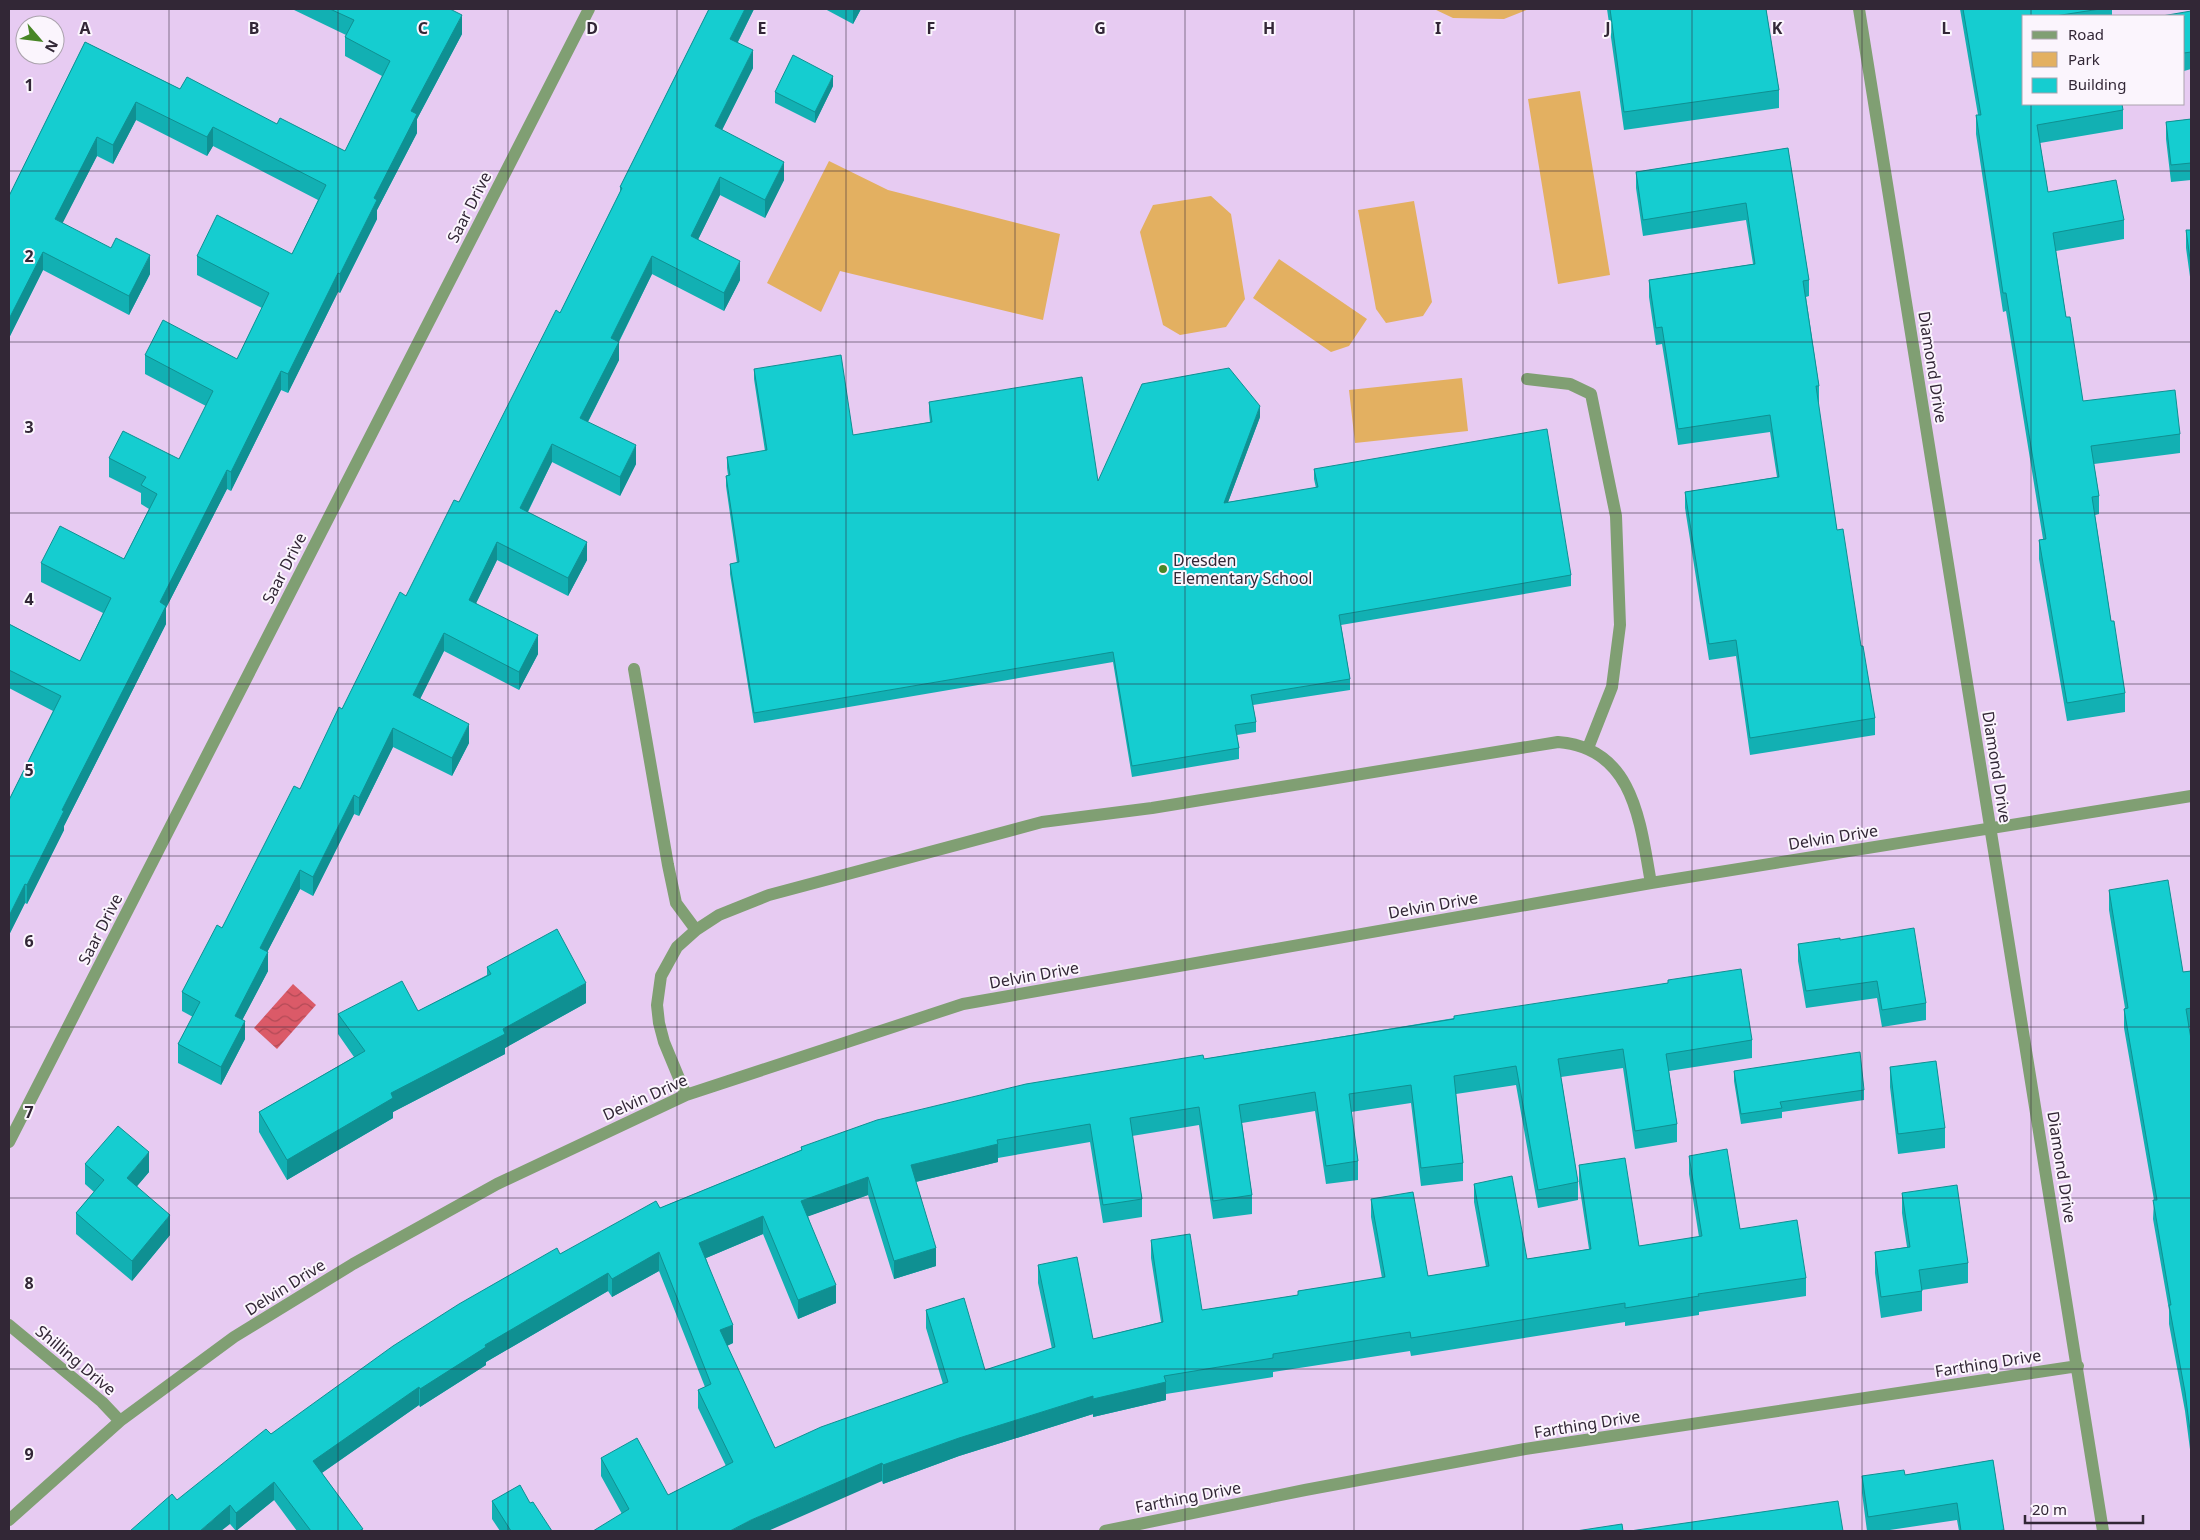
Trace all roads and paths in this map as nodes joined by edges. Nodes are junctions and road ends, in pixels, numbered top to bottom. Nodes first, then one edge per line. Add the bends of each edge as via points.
1 (589, 9) edge
2 (1859, 9) edge
3 (1527, 379) dead end
4 (634, 669) dead end
5 (1588, 748) junction
6 (2191, 796) edge
7 (1991, 828) junction
8 (1651, 882) junction
9 (696, 930) junction
10 (686, 1095) junction
11 (9, 1142) edge
12 (9, 1325) edge
13 (2078, 1366) junction
14 (120, 1421) junction
15 (9, 1520) edge
16 (1105, 1531) edge
17 (2103, 1531) edge

1 - 11 street, Saar Drive
2 - 7 street, Diamond Drive
3 - 5 street via 1570,384 1591,394 1616,516 1620,625 1612,687
4 - 9 street via 676,903
5 - 8 street via 1615,768 1625,782 1641,827
5 - 9 street via 1558,742 1152,808 1042,822 770,895 719,915
6 - 7 street, Delvin Drive
7 - 8 street, Delvin Drive
7 - 13 street, Diamond Drive
8 - 10 street, Delvin Drive via 962,1004
9 - 10 street via 677,947 661,976 657,1005 664,1042
10 - 14 street, Delvin Drive via 497,1184 354,1264 234,1338
12 - 14 street, Shilling Drive via 102,1402
13 - 16 street, Farthing Drive via 1525,1450
13 - 17 street, Diamond Drive
14 - 15 street, Delvin Drive

